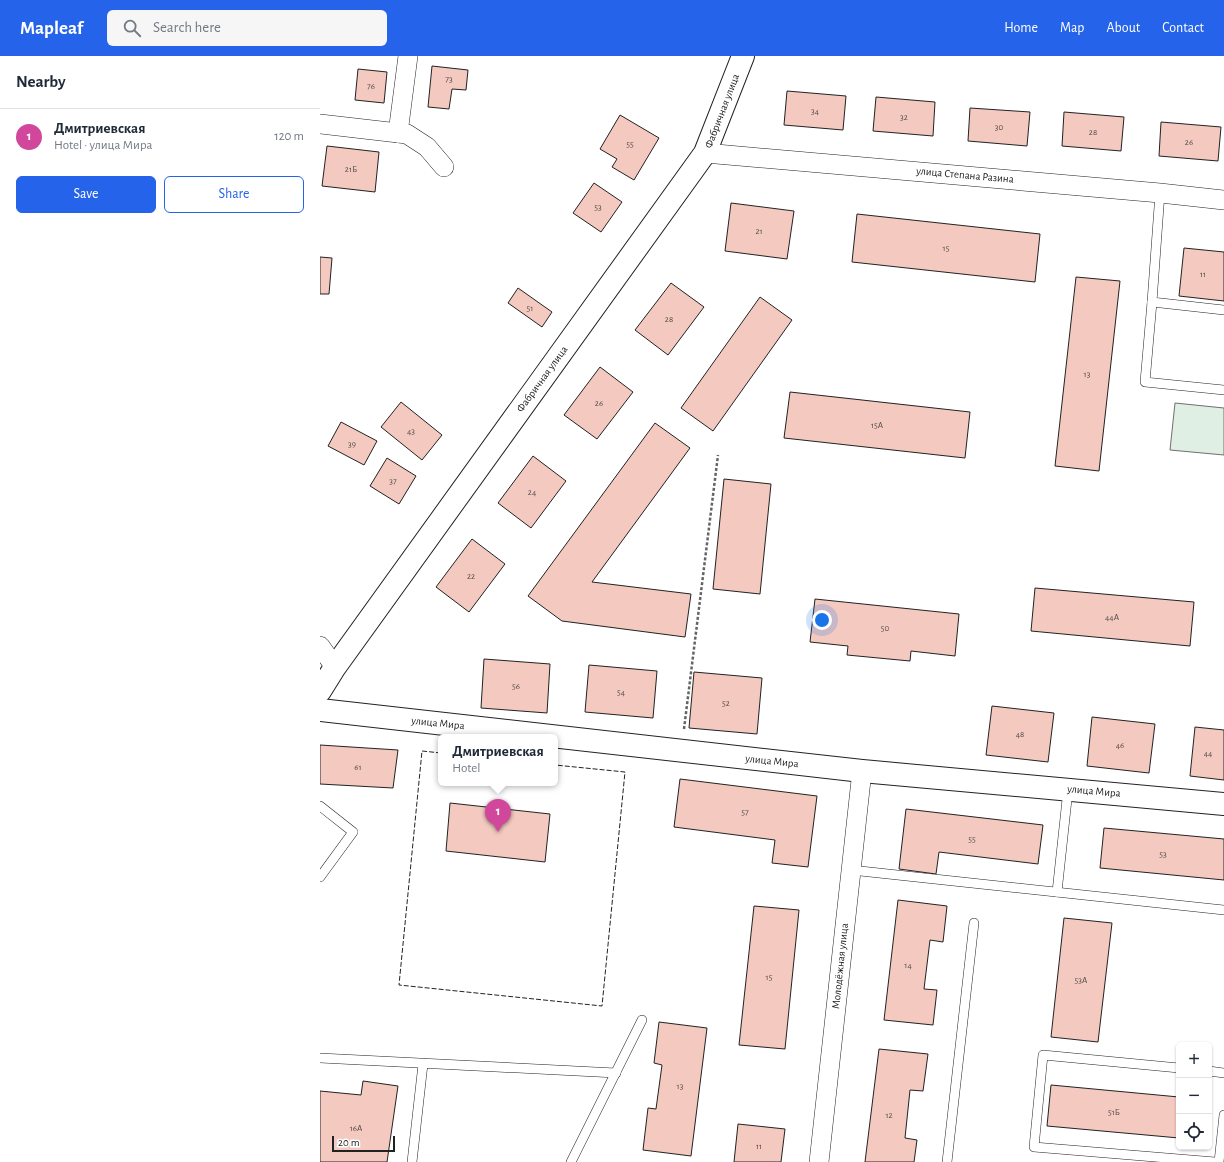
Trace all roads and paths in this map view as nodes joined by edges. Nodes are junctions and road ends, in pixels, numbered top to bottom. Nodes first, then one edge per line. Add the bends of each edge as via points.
1 (408, 56) edge
2 (743, 56) edge
3 (320, 124) edge
4 (398, 133) junction
5 (705, 153) junction
6 (444, 167) dead end
7 (1160, 192) junction
8 (1224, 200) edge
9 (1152, 302) junction
10 (1224, 310) edge
11 (1224, 390) edge
12 (718, 455) dead end
13 (320, 646) edge
14 (335, 667) junction
15 (320, 691) edge
16 (320, 710) edge
17 (684, 733) dead end
18 (533, 734) edge
19 (558, 737) edge
20 (862, 771) junction
21 (1068, 789) junction
22 (1224, 804) edge
23 (320, 806) edge
24 (851, 870) junction
25 (320, 877) edge
26 (1057, 892) junction
27 (1224, 910) edge
28 (974, 923) dead end
29 (642, 1020) dead end
30 (320, 1058) edge
31 (423, 1064) junction
32 (1176, 1068) edge
33 (1212, 1071) edge
34 (1224, 1073) edge
35 (616, 1074) junction
36 (1224, 1115) edge
37 (412, 1162) edge
38 (571, 1162) edge
39 (819, 1162) edge
40 (947, 1162) edge
41 (1215, 1162) edge
42 (1219, 1162) edge

1 - 4 street
2 - 5 street, Фабричная улица
3 - 4 street
4 - 6 street via 407,134 427,147
5 - 7 street, улица Степана Разина
5 - 14 street, Фабричная улица
7 - 8 street, улица Степана Разина
7 - 9 lane
9 - 10 lane
9 - 11 lane via 1145,382
12 - 17 path
13 - 14 street
14 - 15 street, Фабричная улица
16 - 18 street, улица Мира
19 - 20 street, улица Мира
20 - 21 street, улица Мира
20 - 24 street, Молодёжная улица
21 - 22 street, улица Мира
21 - 26 lane
23 - 25 lane via 353,832
24 - 26 lane
24 - 39 street, Молодёжная улица
26 - 27 lane
28 - 40 lane
29 - 35 lane
30 - 31 lane
31 - 35 lane
31 - 37 lane
32 - 41 lane via 1043,1055 1034,1147
33 - 34 lane
35 - 38 lane
36 - 42 lane

